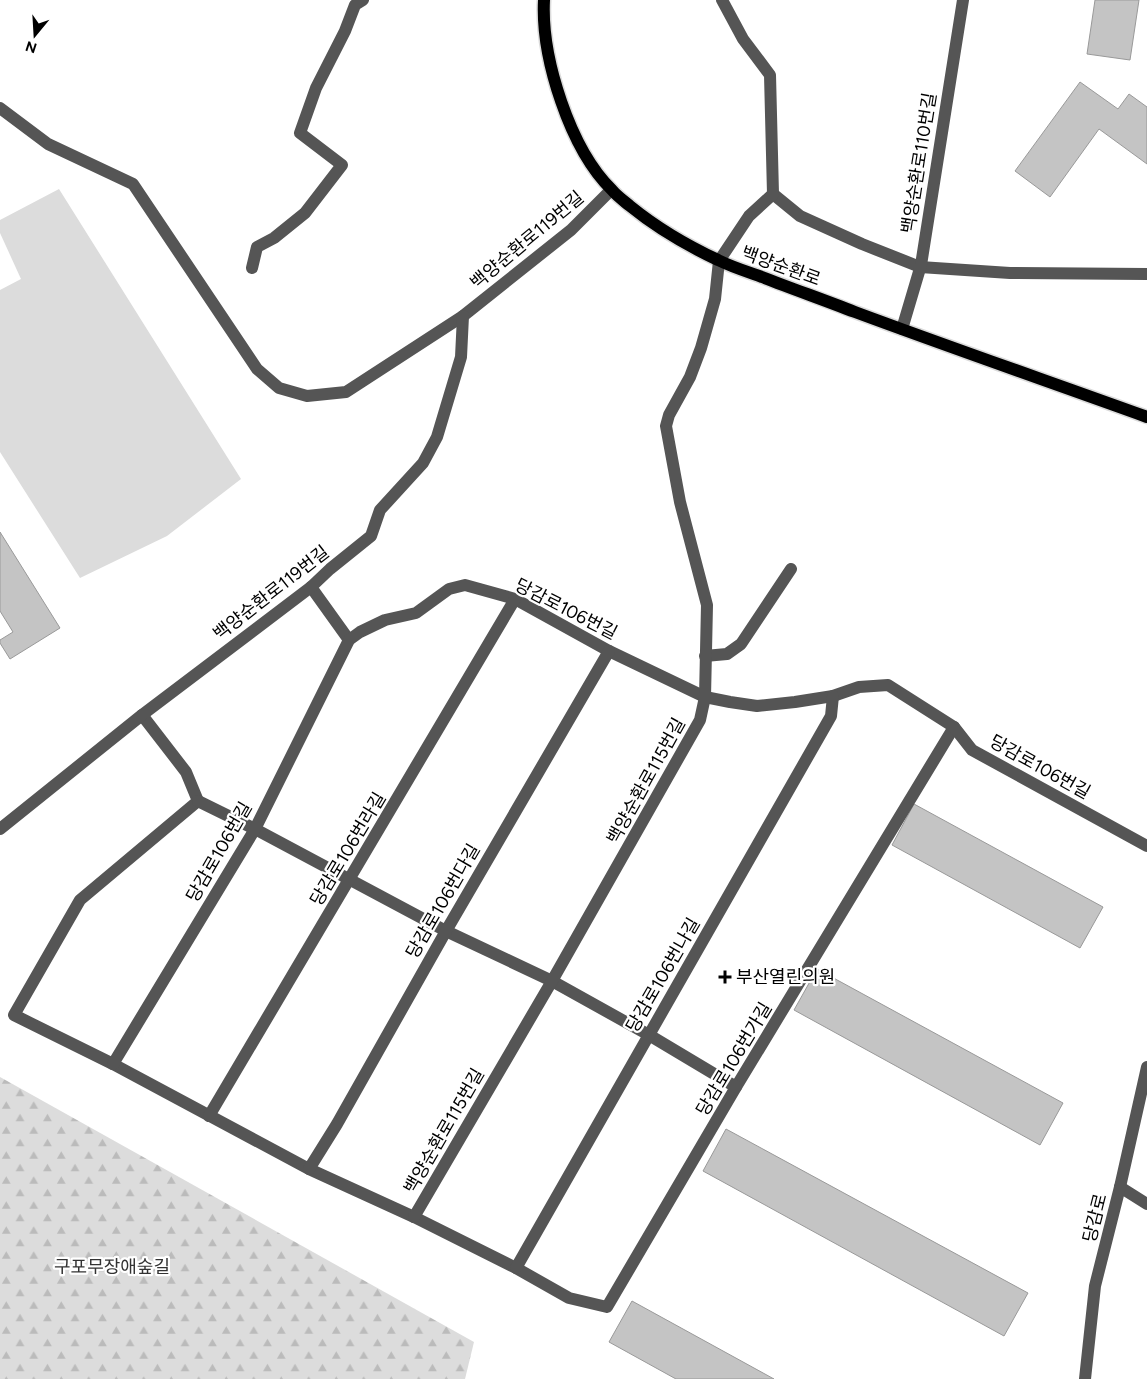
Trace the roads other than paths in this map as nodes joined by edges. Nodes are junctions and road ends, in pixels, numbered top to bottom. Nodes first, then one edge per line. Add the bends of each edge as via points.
1 (363, 0) edge
2 (544, 0) edge
3 (722, 0) edge
4 (963, 0) edge
5 (0, 108) edge
6 (611, 190) junction
7 (774, 194) junction
8 (720, 261) junction
9 (920, 267) junction
10 (252, 268) dead end
11 (1147, 274) edge
12 (463, 316) junction
13 (902, 329) junction
14 (1147, 418) edge
15 (791, 569) dead end
16 (311, 587) junction
17 (516, 599) junction
18 (350, 640) junction
19 (609, 651) junction
20 (705, 656) junction
21 (705, 696) junction
22 (833, 696) junction
23 (142, 715) junction
24 (954, 727) junction
25 (198, 801) junction
26 (0, 829) edge
27 (254, 829) junction
28 (1147, 846) edge
29 (350, 880) junction
30 (446, 931) junction
31 (552, 981) junction
32 (649, 1035) junction
33 (113, 1064) junction
34 (1147, 1067) edge
35 (736, 1087) junction
36 (209, 1116) junction
37 (308, 1169) junction
38 (1120, 1187) junction
39 (1147, 1204) edge
40 (414, 1217) junction
41 (516, 1268) junction
42 (1085, 1379) edge

1 - 10 street via 355,5 316,88 300,133 342,165 305,213 257,247
2 - 6 main road, 백양순환로 via 546,41 564,111 578,143
3 - 7 street via 743,39 770,75
4 - 9 street, 백양순환로110번길
5 - 12 street, 백양순환로119번길 via 48,144 133,184 257,369 279,388 307,396 346,392
6 - 8 main road, 백양순환로 via 673,237
6 - 12 street, 백양순환로119번길 via 571,230
7 - 8 street via 749,216
7 - 9 street via 800,216
8 - 13 main road, 백양순환로
8 - 20 street, 백양순환로115번길 via 715,299 701,348 666,426 680,502 707,605
9 - 11 street via 1010,273
9 - 13 street, 백양순환로110번길
12 - 16 street, 백양순환로119번길 via 461,356 432,446 422,463 380,510 371,536
13 - 14 main road, 백양순환로
15 - 20 street via 741,644 727,654
16 - 18 street
16 - 23 street, 백양순환로119번길
17 - 18 street, 당감로106번길 via 465,585 449,589 416,613 385,620
17 - 19 street, 당감로106번길
17 - 29 street, 당감로106번라길
18 - 27 street, 당감로106번길
19 - 21 street, 당감로106번길
19 - 30 street, 당감로106번다길
20 - 21 street, 백양순환로115번길
21 - 22 street, 당감로106번길 via 757,706
21 - 31 street, 백양순환로115번길 via 700,720
22 - 24 street, 당감로106번길 via 859,688 888,685
22 - 32 street, 당감로106번나길 via 831,716
23 - 25 street via 186,772
23 - 26 street, 백양순환로119번길
24 - 28 street, 당감로106번길 via 972,750
24 - 35 street, 당감로106번가길
25 - 27 street
25 - 33 street via 80,900 14,1015
27 - 29 street
27 - 33 street, 당감로106번길
29 - 30 street
29 - 36 street, 당감로106번라길
30 - 31 street
30 - 37 street, 당감로106번다길 via 337,1124
31 - 32 street
31 - 40 street, 백양순환로115번길
32 - 35 street
32 - 41 street, 당감로106번나길
33 - 36 street
34 - 38 street, 당감로
35 - 41 street, 당감로106번가길 via 608,1307 569,1298
36 - 37 street
37 - 40 street
38 - 39 street
38 - 42 street, 당감로 via 1095,1286
40 - 41 street

